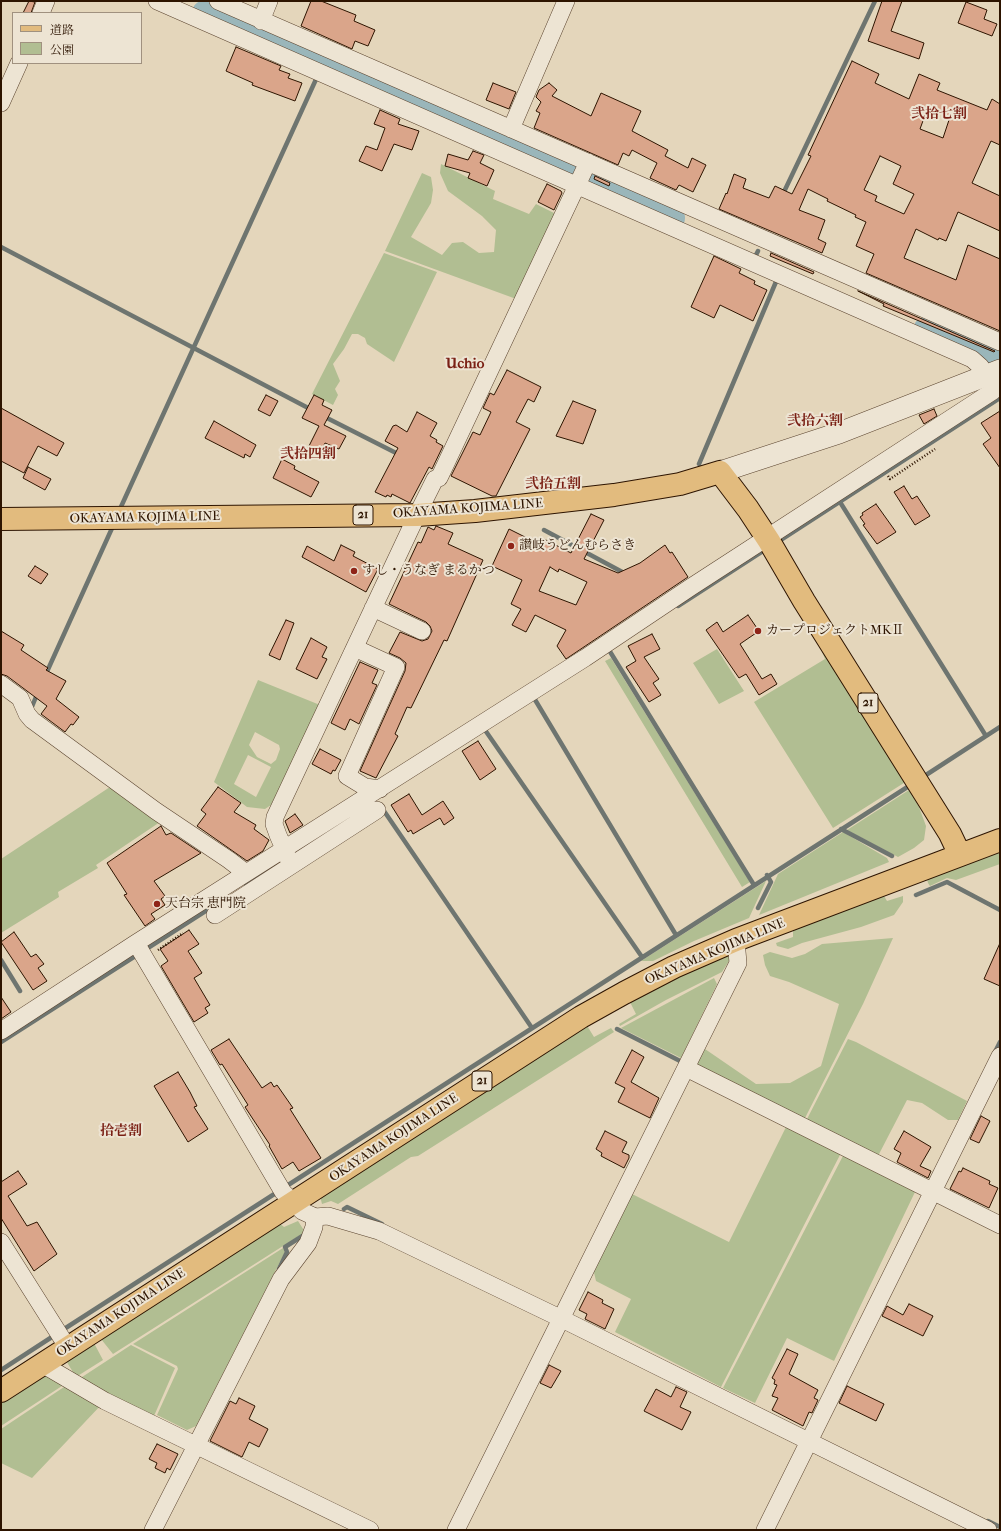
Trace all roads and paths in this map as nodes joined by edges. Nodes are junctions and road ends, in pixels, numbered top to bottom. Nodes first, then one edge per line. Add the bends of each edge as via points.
1 (46, 1) edge
2 (157, 1) edge
3 (218, 1) edge
4 (269, 1) edge
5 (566, 1) edge
6 (41, 12) edge
7 (262, 21) junction
8 (19, 64) edge
9 (405, 98) junction
10 (1, 103) edge
11 (454, 119) junction
12 (511, 129) junction
13 (583, 179) junction
14 (1000, 342) edge
15 (990, 368) edge
16 (1000, 384) edge
17 (720, 472) junction
18 (417, 515) junction
19 (1, 519) edge
20 (770, 543) junction
21 (378, 610) junction
22 (422, 631) dead end
23 (360, 650) dead end
24 (1, 684) edge
25 (380, 789) junction
26 (377, 810) dead end
27 (1000, 840) edge
28 (960, 855) junction
29 (288, 858) junction
30 (246, 873) junction
31 (215, 915) dead end
32 (188, 930) dead end
33 (736, 940) junction
34 (141, 952) junction
35 (1, 1031) edge
36 (1000, 1056) edge
37 (686, 1068) junction
38 (932, 1191) junction
39 (285, 1193) junction
40 (315, 1217) junction
41 (1000, 1225) edge
42 (1, 1242) edge
43 (562, 1319) junction
44 (62, 1338) junction
45 (42, 1364) junction
46 (1, 1391) edge
47 (808, 1441) junction
48 (197, 1442) junction
49 (153, 1530) edge
50 (370, 1530) edge
51 (456, 1530) edge
52 (765, 1530) edge
53 (988, 1530) edge

1 - 6 street
2 - 9 street via 320,71
3 - 7 street
4 - 7 street
5 - 12 street
7 - 9 street
8 - 10 street
9 - 11 street
9 - 11 street
11 - 12 street
11 - 13 street
12 - 13 street
13 - 14 street
13 - 15 street via 780,274
13 - 18 street via 440,476 435,479
15 - 17 street via 838,433
16 - 20 street
17 - 18 main road, OKAYAMA KOJIMA LINE / 21 via 680,484 614,495
17 - 20 main road, 21
18 - 19 main road, OKAYAMA KOJIMA LINE / 21
18 - 21 street
20 - 25 street
20 - 28 main road, 21 via 950,834
21 - 22 street
21 - 29 street via 275,817 274,824
23 - 25 street via 396,667 346,776 365,787
24 - 30 street via 20,698 32,720
25 - 29 street
26 - 29 street
27 - 28 main road, OKAYAMA KOJIMA LINE / 21
28 - 33 main road, OKAYAMA KOJIMA LINE / 21
29 - 30 street
29 - 31 street
30 - 34 street
32 - 34 path
33 - 37 street via 738,963
33 - 39 main road, OKAYAMA KOJIMA LINE / 21 via 674,967 581,1017
34 - 35 street
34 - 39 street
36 - 38 street
37 - 38 street
37 - 43 street
38 - 41 street
38 - 47 street
39 - 40 street via 302,1211
39 - 44 main road, OKAYAMA KOJIMA LINE / 21
40 - 43 street via 328,1216 379,1231
40 - 48 street via 308,1243 281,1279
42 - 44 street
43 - 47 street
43 - 51 street
44 - 45 main road, OKAYAMA KOJIMA LINE / 21
45 - 46 main road, OKAYAMA KOJIMA LINE / 21
45 - 48 street via 105,1401
47 - 52 street
47 - 53 street
48 - 49 street
48 - 50 street

